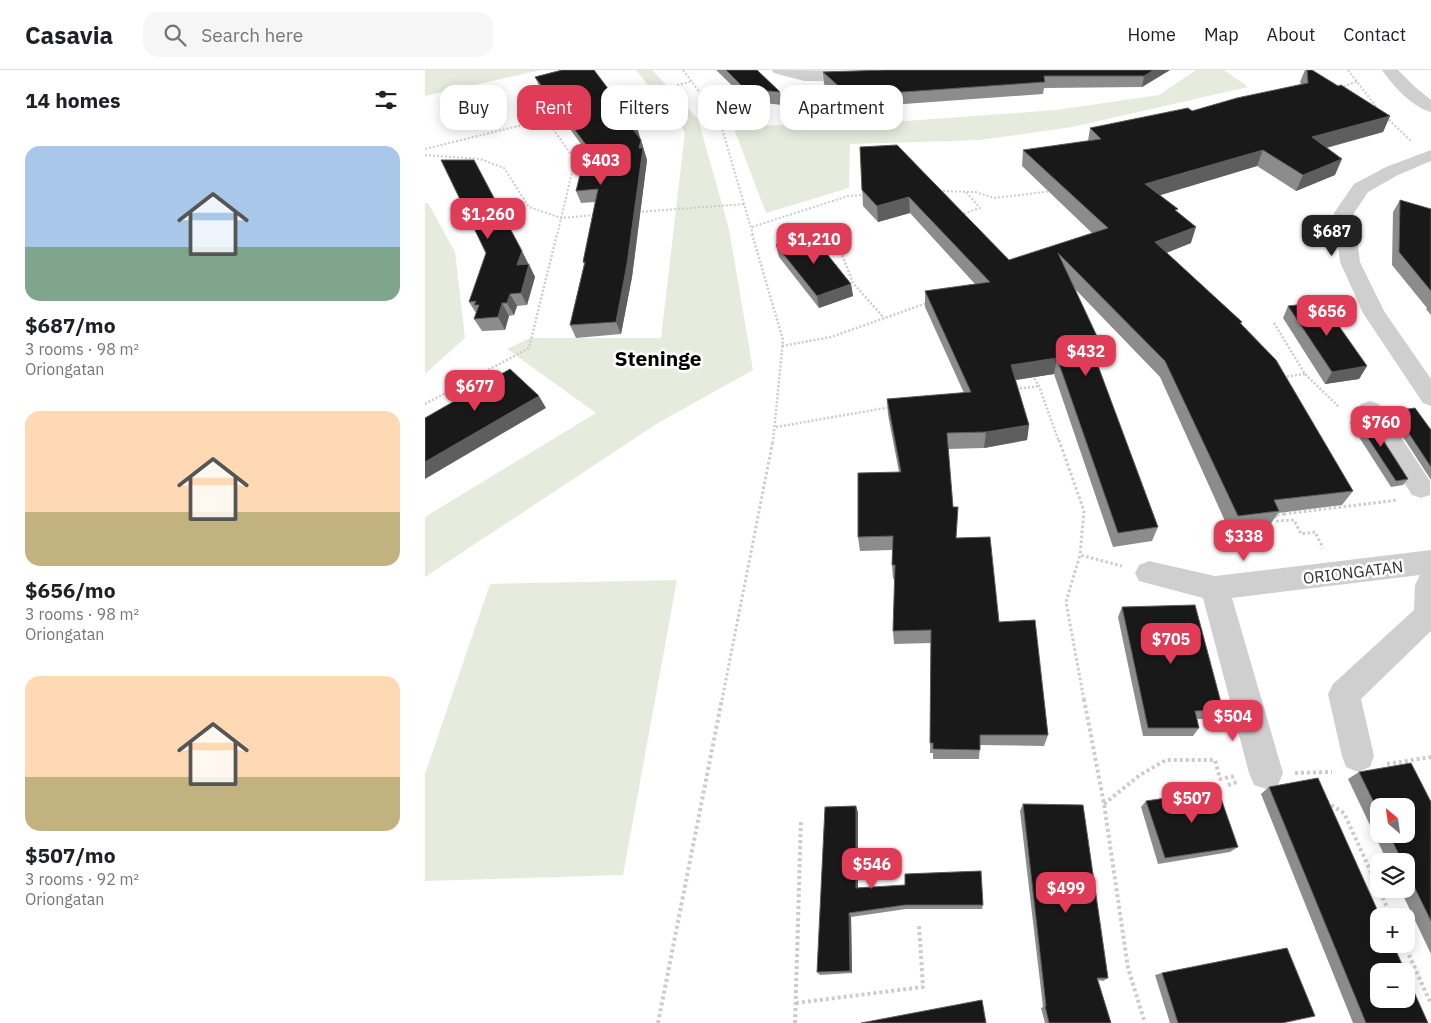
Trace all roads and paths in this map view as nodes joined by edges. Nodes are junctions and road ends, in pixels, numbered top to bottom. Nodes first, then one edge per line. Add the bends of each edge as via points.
1 (683, 70) edge
2 (780, 70) edge
3 (1348, 70) edge
4 (1390, 70) edge
5 (873, 75) edge
6 (693, 81) junction
7 (1358, 81) junction
8 (677, 85) edge
9 (1336, 95) edge
10 (1431, 107) edge
11 (517, 126) edge
12 (554, 130) edge
13 (425, 149) edge
14 (425, 155) edge
15 (1429, 156) edge
16 (1059, 190) edge
17 (965, 191) junction
18 (932, 192) edge
19 (865, 195) edge
20 (745, 204) junction
21 (638, 212) edge
22 (599, 215) edge
23 (954, 217) edge
24 (561, 218) junction
25 (752, 227) junction
26 (838, 244) dead end
27 (927, 304) edge
28 (884, 318) junction
29 (1274, 323) dead end
30 (782, 346) junction
31 (1029, 370) edge
32 (1305, 374) junction
33 (1277, 377) edge
34 (1039, 386) junction
35 (1010, 390) edge
36 (1431, 397) edge
37 (425, 404) edge
38 (892, 407) edge
39 (1339, 407) dead end
40 (1370, 410) dead end
41 (776, 427) junction
42 (1421, 488) dead end
43 (1399, 500) dead end
44 (1280, 506) edge
45 (1284, 514) junction
46 (1301, 534) dead end
47 (1080, 555) junction
48 (1431, 562) edge
49 (1149, 573) joint
50 (1431, 581) edge
51 (1215, 588) junction
52 (1358, 756) dead end
53 (1313, 772) dead end
54 (1266, 773) dead end
55 (1221, 778) dead end
56 (1316, 778) edge
57 (1322, 792) edge
58 (1104, 804) junction
59 (801, 820) dead end
60 (1387, 908) edge
61 (919, 925) dead end
62 (1408, 953) edge
63 (796, 1003) junction
64 (1431, 1004) edge
65 (658, 1023) edge
66 (795, 1023) edge
67 (1145, 1023) edge

1 - 6 path
2 - 5 street via 805,76
3 - 7 path
4 - 10 street via 1399,82
6 - 8 path
6 - 20 path via 719,118
7 - 9 path via 1345,86
7 - 15 path via 1377,108
11 - 13 path
12 - 24 path via 575,160
14 - 24 path via 480,159 504,168 529,207
15 - 36 street via 1361,188 1344,213 1350,262 1374,313
16 - 17 path via 995,198
17 - 18 path
17 - 23 path via 981,208
19 - 25 path via 848,196
20 - 21 path
20 - 25 path
22 - 24 path
24 - 37 path via 529,348
25 - 30 path
26 - 28 path via 853,283
27 - 28 path
28 - 30 path via 831,337
29 - 32 path
30 - 41 path
31 - 34 path
32 - 33 path
32 - 39 path
34 - 35 path
34 - 47 path via 1084,511
38 - 41 path
40 - 42 street
41 - 65 path
43 - 45 path
44 - 45 path
45 - 46 path via 1275,515 1277,521 1294,520
47 - 49 path
47 - 58 path via 1066,602
48 - 51 street, ORIONGATAN
49 - 51 street, ORIONGATAN
50 - 52 street via 1429,615 1344,694
51 - 54 street
53 - 56 path
55 - 58 path via 1215,760 1166,760 1140,775
57 - 60 path via 1326,801 1344,813
58 - 67 path via 1128,968
59 - 63 path
61 - 63 path via 923,986
62 - 64 path
63 - 66 path

